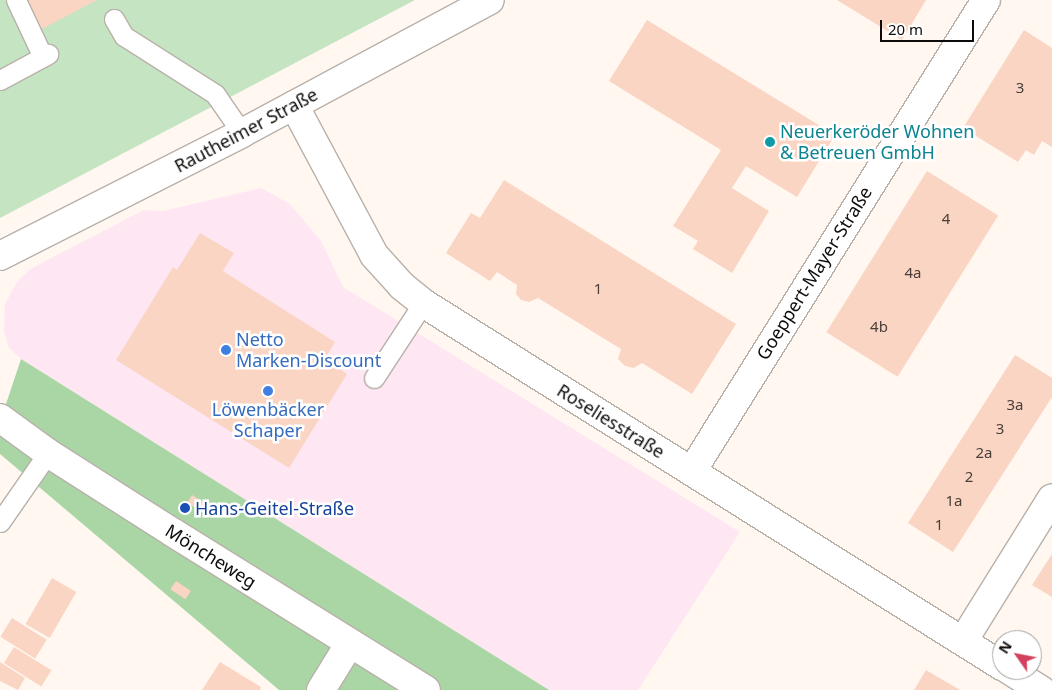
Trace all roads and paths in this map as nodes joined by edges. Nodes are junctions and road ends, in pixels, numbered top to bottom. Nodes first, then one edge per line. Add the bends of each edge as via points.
1 (16, 0) edge
2 (490, 0) edge
3 (986, 0) edge
4 (114, 19) dead end
5 (0, 80) edge
6 (294, 105) junction
7 (242, 132) junction
8 (0, 256) edge
9 (423, 302) junction
10 (374, 378) dead end
11 (0, 418) edge
12 (48, 453) junction
13 (692, 471) junction
14 (1052, 498) edge
15 (0, 522) edge
16 (963, 641) junction
17 (350, 643) junction
18 (992, 660) edge
19 (1025, 680) edge
20 (321, 690) edge
21 (426, 690) edge
22 (1041, 690) edge

1 - 5 lane via 46,55
2 - 6 street, Rautheimer Straße
3 - 13 street, Goeppert-Mayer-Straße
4 - 7 lane via 124,36 215,94
6 - 7 street, Rautheimer Straße
6 - 9 street, Roseliesstraße via 374,255 402,286
7 - 8 street, Rautheimer Straße
9 - 10 lane
9 - 13 street, Roseliesstraße
11 - 12 street, Möncheweg
12 - 15 lane
12 - 17 street, Möncheweg
13 - 16 street, Roseliesstraße
14 - 16 street
16 - 18 street, Roseliesstraße
17 - 20 street
17 - 21 street, Möncheweg
19 - 22 street

